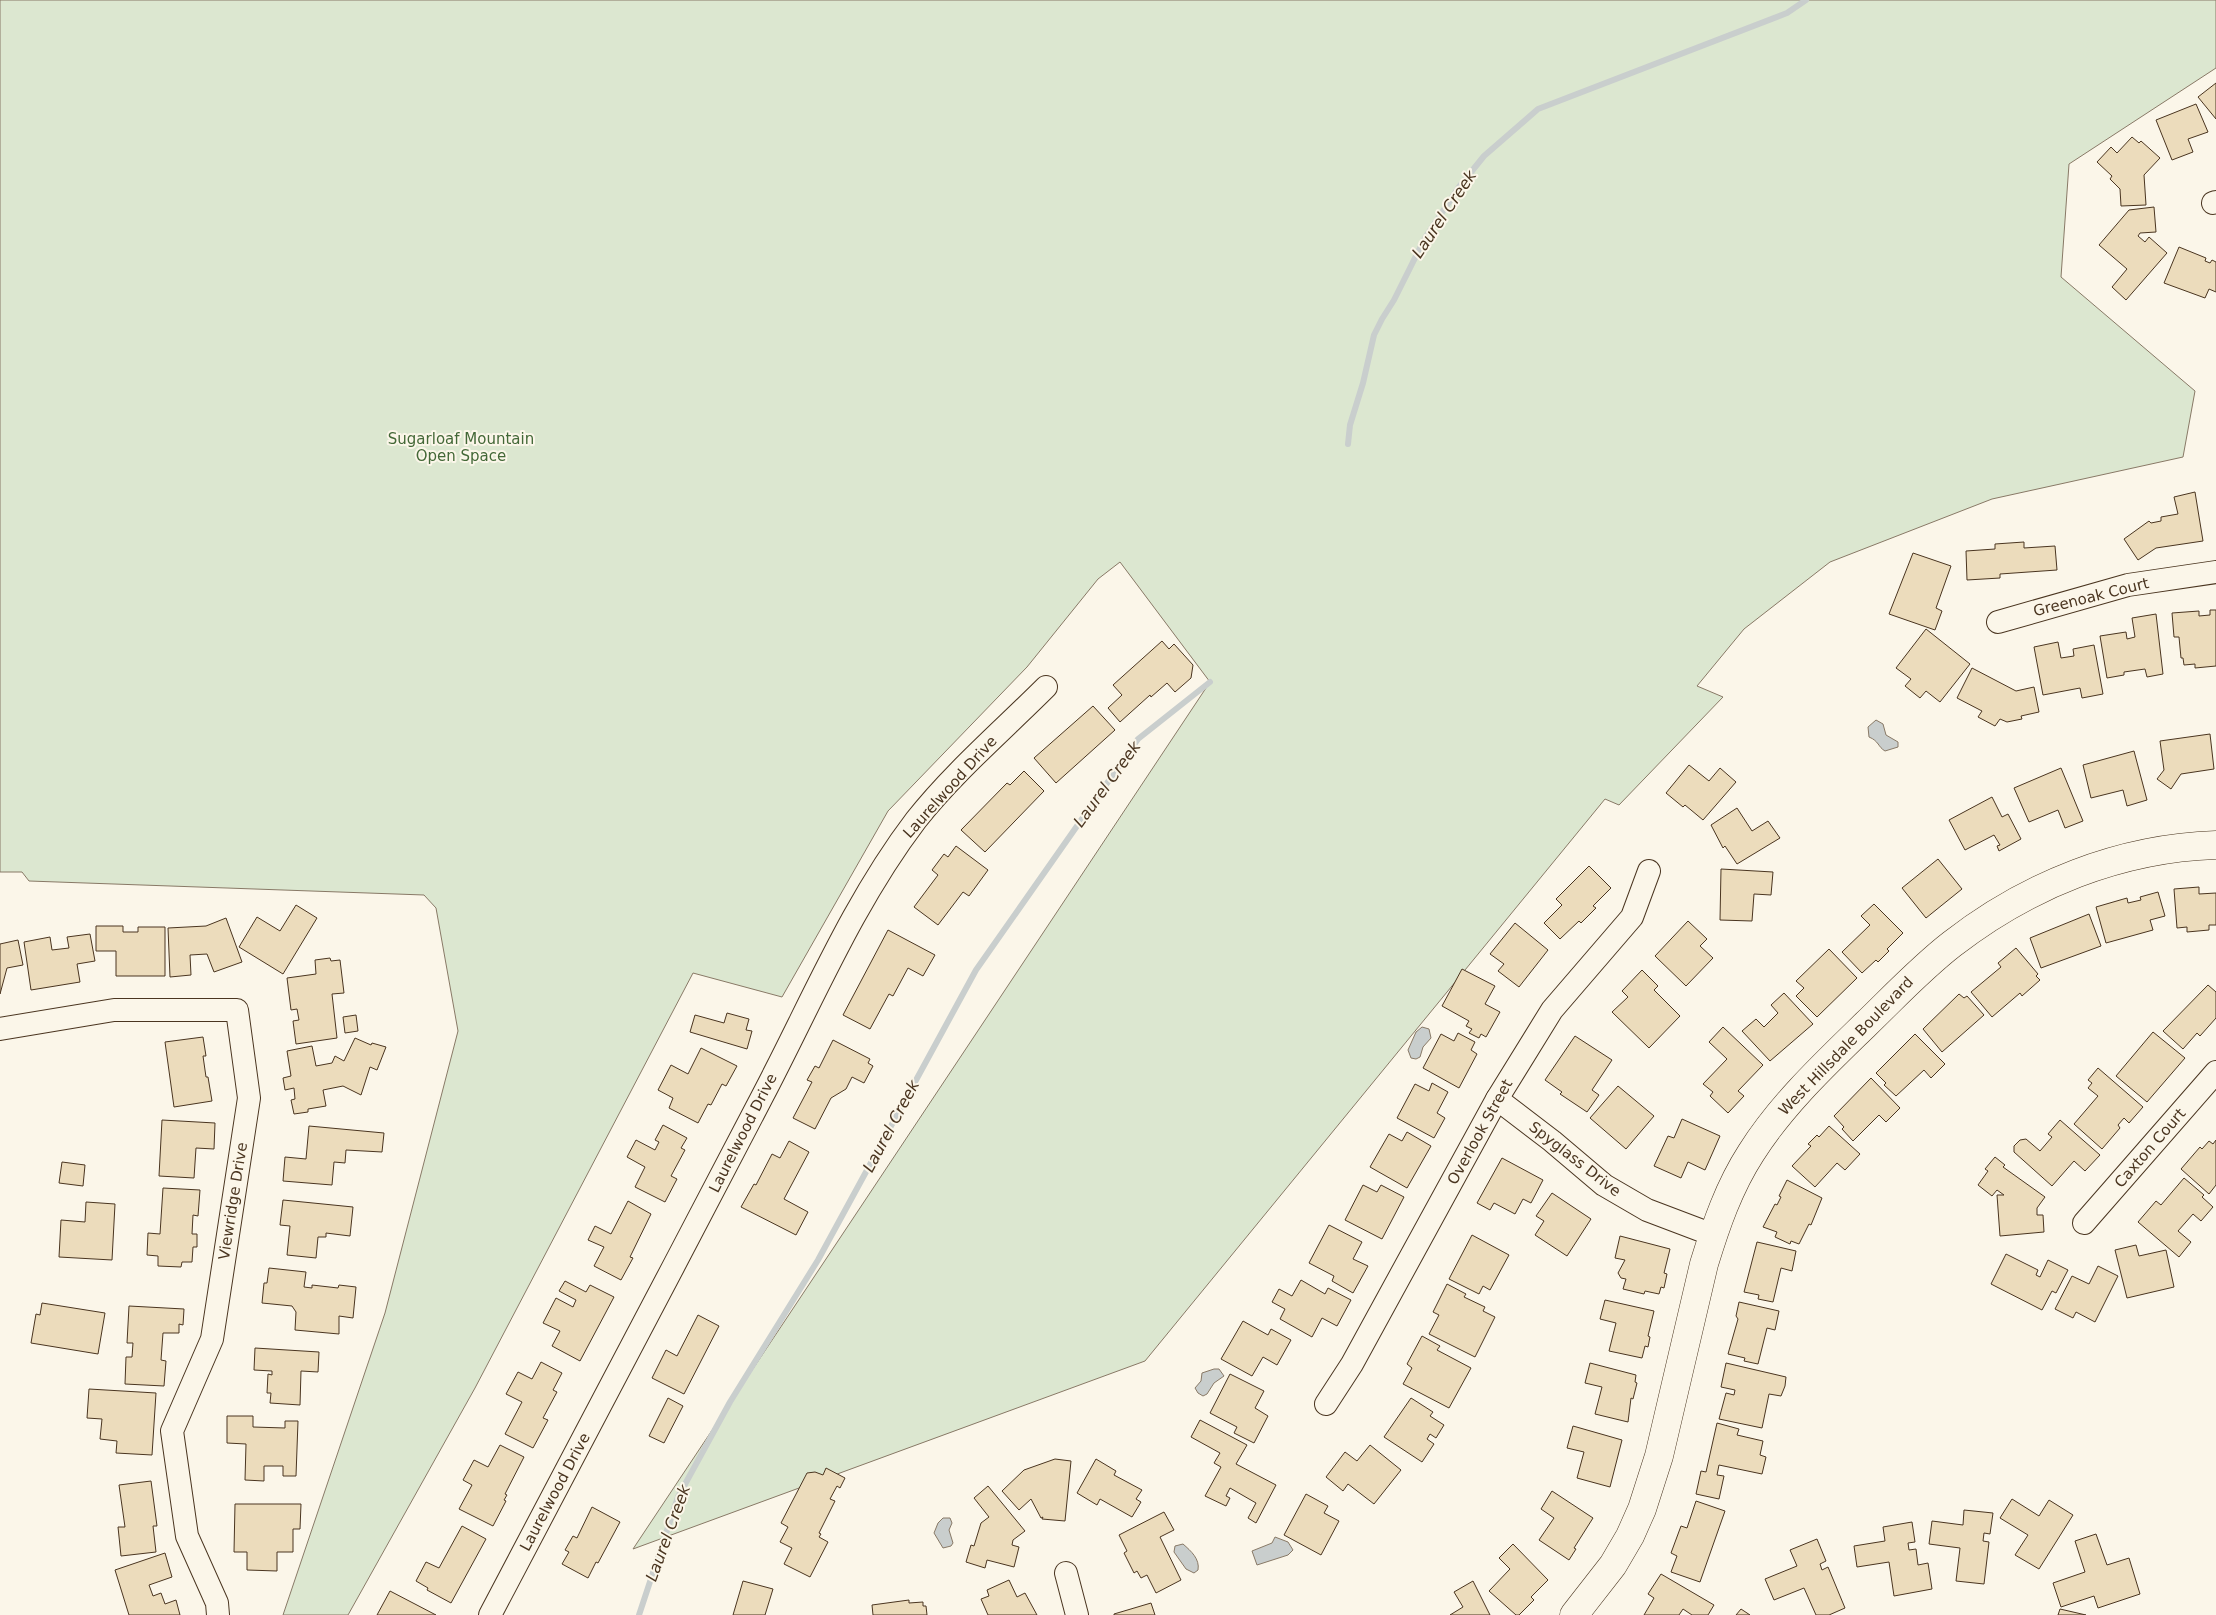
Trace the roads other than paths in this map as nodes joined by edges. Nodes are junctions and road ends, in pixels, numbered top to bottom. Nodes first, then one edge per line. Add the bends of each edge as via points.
1 (2216, 572) edge
2 (1998, 622) dead end
3 (1046, 687) dead end
4 (2216, 845) edge
5 (1648, 871) dead end
6 (0, 1030) edge
7 (2216, 1072) edge
8 (1497, 1099) junction
9 (2084, 1223) dead end
10 (1713, 1235) junction
11 (1326, 1404) dead end
12 (1066, 1573) dead end
13 (218, 1615) edge
14 (490, 1615) edge
15 (1078, 1615) edge
16 (1574, 1615) edge

1 - 2 street, Greenoak Court via 2128,585
3 - 14 street, Laurelwood Drive via 952,780 888,859 829,963 764,1094
4 - 10 main road, West Hillsdale Boulevard via 2162,850 2088,869 2018,900 1950,945 1785,1106 1750,1153
5 - 8 street, Overlook Street via 1632,918 1552,1010
6 - 13 street, Viewridge Drive via 114,1010 237,1010 249,1098 212,1339 172,1431 187,1536 217,1603
7 - 9 street, Caxton Court
8 - 10 street, Spyglass Drive via 1604,1185 1647,1210
8 - 11 street, Overlook Street via 1352,1364
10 - 16 main road, West Hillsdale Boulevard via 1659,1456 1642,1509 1613,1565
12 - 15 street

